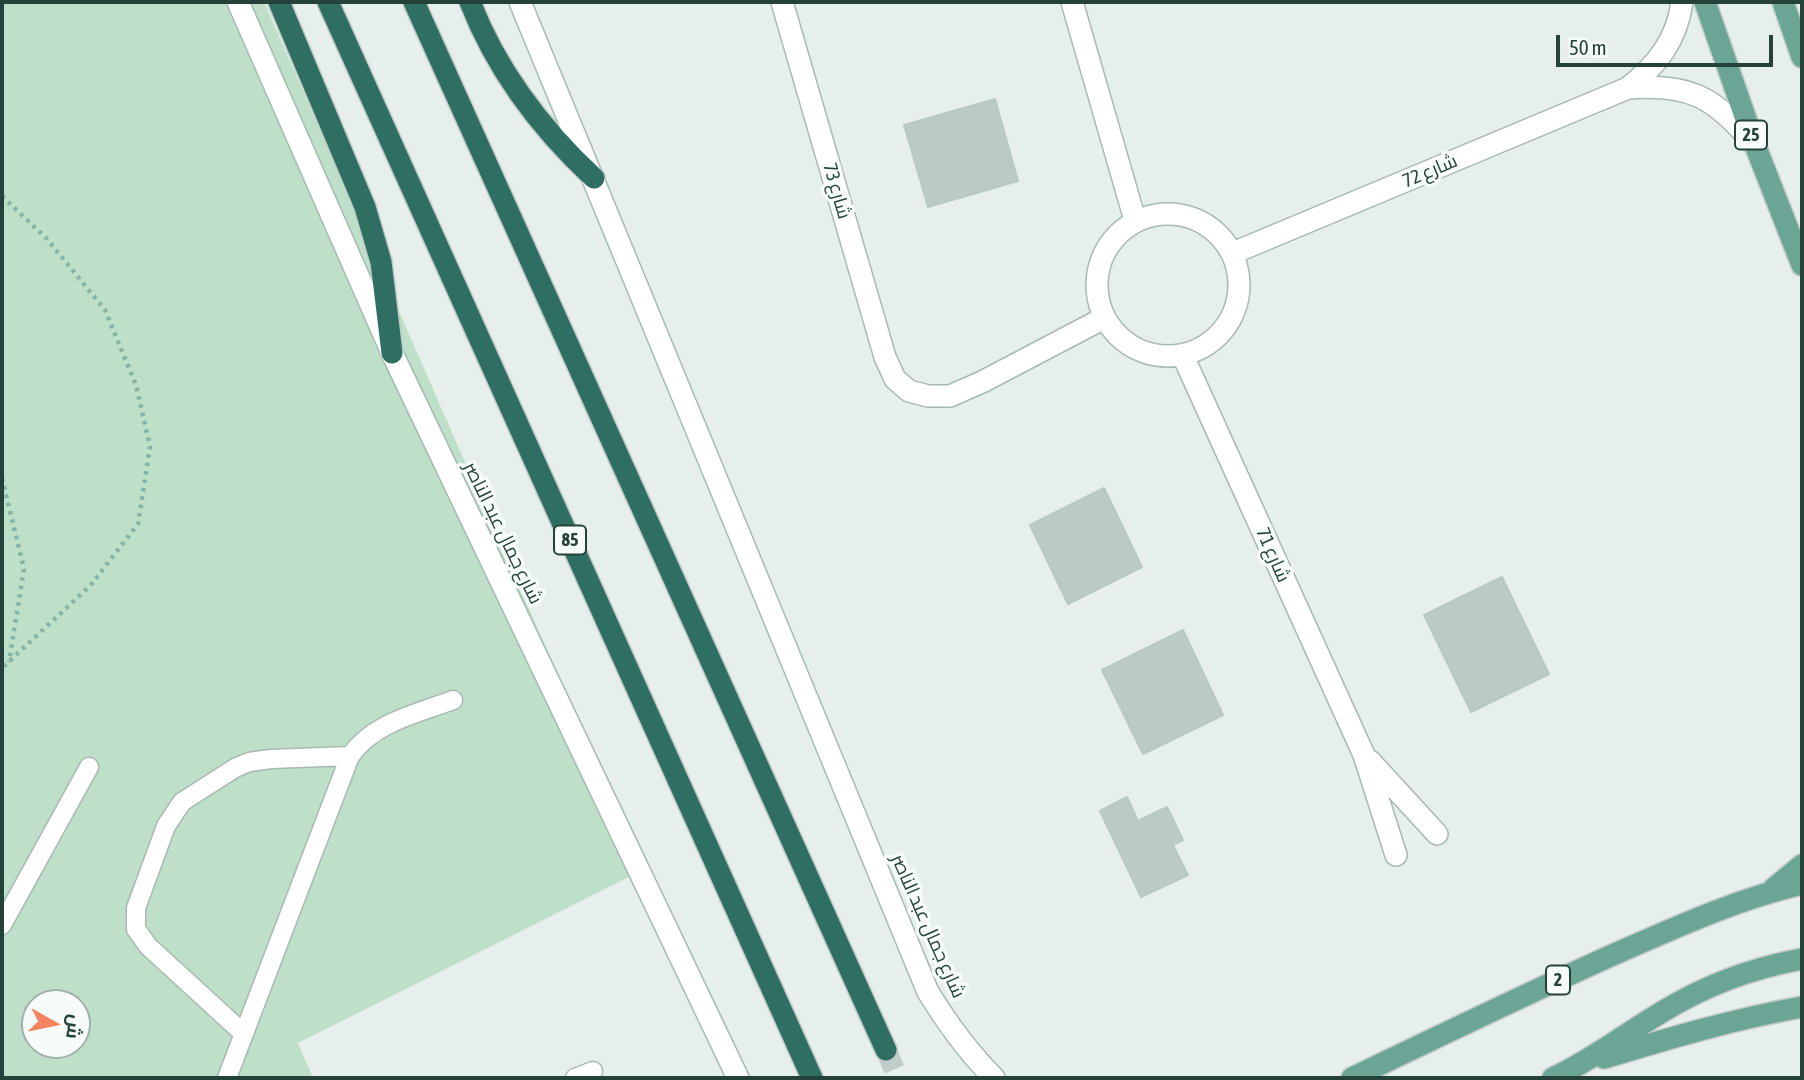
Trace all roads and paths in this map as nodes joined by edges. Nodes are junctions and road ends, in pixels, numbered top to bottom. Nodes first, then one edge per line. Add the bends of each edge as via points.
1 (238, 2) edge
2 (279, 2) edge
3 (328, 2) edge
4 (414, 2) edge
5 (470, 2) edge
6 (520, 2) edge
7 (782, 2) edge
8 (1072, 2) edge
9 (1682, 2) edge
10 (1705, 2) edge
11 (1783, 2) edge
12 (1802, 57) edge
13 (1628, 88) junction
14 (1755, 145) junction
15 (594, 178) junction
16 (2, 196) edge
17 (1135, 220) junction
18 (1233, 253) junction
19 (1802, 265) edge
20 (1104, 318) junction
21 (392, 353) junction
22 (1183, 356) junction
23 (2, 478) edge
24 (9, 664) junction
25 (2, 668) edge
26 (453, 700) dead end
27 (1364, 755) junction
28 (350, 756) junction
29 (89, 767) dead end
30 (1437, 834) dead end
31 (1396, 855) dead end
32 (1802, 865) edge
33 (1802, 884) edge
34 (1769, 892) junction
35 (2, 925) edge
36 (1802, 959) edge
37 (1802, 1007) edge
38 (244, 1034) junction
39 (886, 1051) tunnel mouth
40 (1581, 1065) junction
41 (593, 1071) dead end
42 (227, 1078) edge
43 (575, 1078) edge
44 (738, 1078) edge
45 (813, 1078) edge
46 (994, 1078) edge
47 (1352, 1078) edge
48 (1553, 1078) edge

1 - 21 street, شارع جمال عبد الناصر
2 - 21 highway via 365,207 380,262
3 - 45 highway, 85
4 - 39 highway
5 - 15 highway via 490,46 526,103
6 - 15 street, شارع جمال عبد الناصر
7 - 20 street, شارع 73 via 895,379 909,391 928,397 950,396
8 - 17 street
9 - 13 street, شارع 72 via 1671,42 1652,69
10 - 14 main road, 25
11 - 12 main road
13 - 14 street, شارع 72 via 1683,89 1732,117
13 - 18 street, شارع 72
14 - 19 main road, 25
15 - 46 street, شارع جمال عبد الناصر via 928,992 973,1057
16 - 24 path via 47,239 105,310 136,385 150,447 138,524 90,586
17 - 18 street via 1163,213 1191,216 1215,231
17 - 20 street via 1113,238 1100,262 1096,291
18 - 22 street via 1240,285 1233,316 1212,342
20 - 22 street via 1118,337 1137,350 1160,357
21 - 44 street, شارع جمال عبد الناصر
22 - 27 street, شارع 71
23 - 24 path via 24,569
24 - 25 path
26 - 28 lane via 379,729
27 - 30 street, شارع 71
27 - 31 street, شارع 71
28 - 38 lane
28 - 38 lane via 271,759 242,765 182,802 166,826 136,908 135,929
29 - 35 lane
32 - 34 main road
33 - 34 main road, 2
34 - 47 main road, 2 via 1700,916
36 - 40 main road via 1756,969 1696,992
37 - 40 main road via 1701,1029
38 - 42 lane
40 - 48 main road
41 - 43 lane

